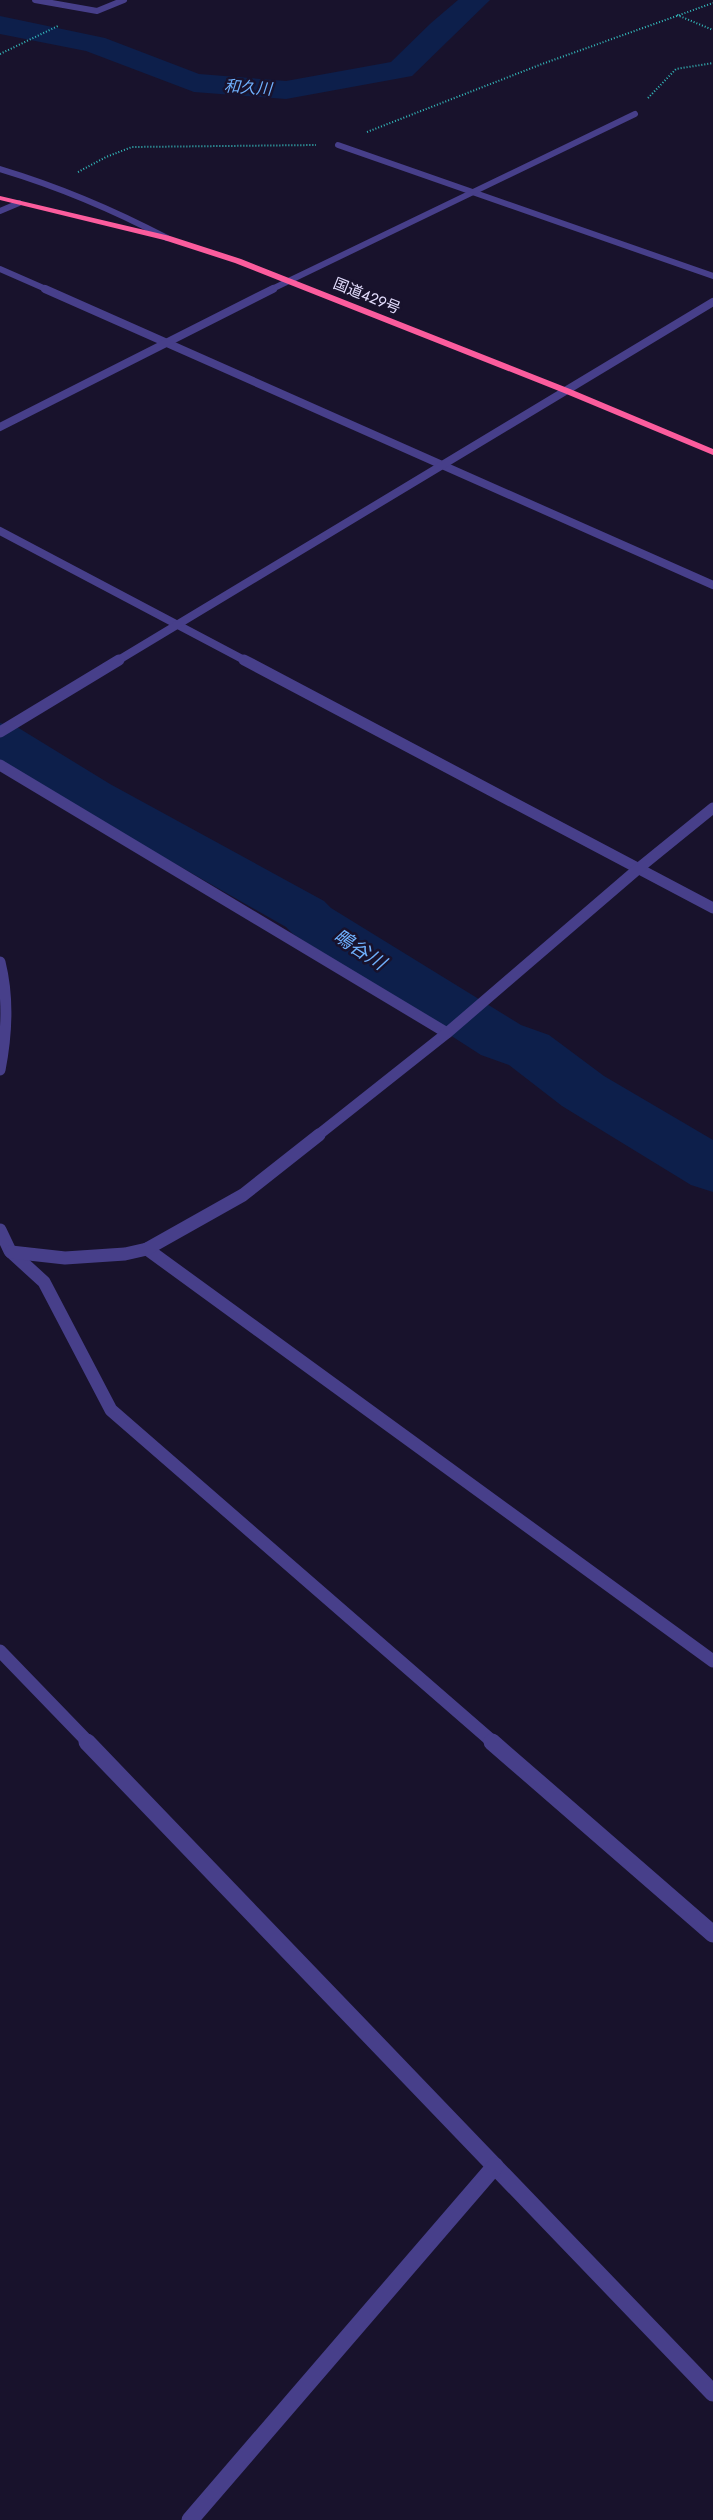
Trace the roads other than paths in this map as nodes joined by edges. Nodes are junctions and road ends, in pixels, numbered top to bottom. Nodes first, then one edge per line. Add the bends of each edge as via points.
1 (35, 0) edge
2 (124, 0) edge
3 (635, 114) road end
4 (338, 145) road end
5 (0, 170) edge
6 (474, 193) junction
7 (0, 198) edge
8 (19, 203) junction
9 (0, 211) edge
10 (167, 238) junction
11 (0, 270) edge
12 (713, 276) edge
13 (291, 280) junction
14 (713, 302) edge
15 (168, 343) junction
16 (567, 391) junction
17 (0, 427) edge
18 (713, 452) edge
19 (443, 466) junction
20 (0, 531) edge
21 (713, 585) edge
22 (179, 625) junction
23 (0, 732) edge
24 (0, 765) edge
25 (713, 808) edge
26 (639, 868) junction
27 (713, 908) edge
28 (0, 962) edge
29 (446, 1033) junction
30 (0, 1070) edge
31 (0, 1230) edge
32 (5, 1249) edge
33 (147, 1250) junction
34 (0, 1651) edge
35 (713, 1661) edge
36 (713, 1934) edge
37 (495, 2166) junction
38 (713, 2393) edge
39 (190, 2520) edge

1 - 2 street via 97,11
3 - 6 street
4 - 6 street
5 - 10 street via 54,186
6 - 12 street
6 - 13 street
7 - 8 highway, 国道429号
8 - 9 street
8 - 10 highway, 国道429号
10 - 13 highway, 国道429号
11 - 15 street
13 - 15 street
13 - 16 highway, 国道429号
14 - 16 street
15 - 17 street
15 - 19 street
16 - 18 highway, 国道429号
16 - 19 street
19 - 21 street
19 - 22 street
20 - 22 street
22 - 23 street
22 - 26 street
24 - 29 street
25 - 26 street
26 - 27 street
26 - 29 street
28 - 30 street via 6,983 4,1050
29 - 33 street via 243,1195
31 - 32 street
32 - 33 street via 65,1258
32 - 36 street via 44,1282 111,1410
33 - 35 street
34 - 37 street
37 - 38 street
37 - 39 street

